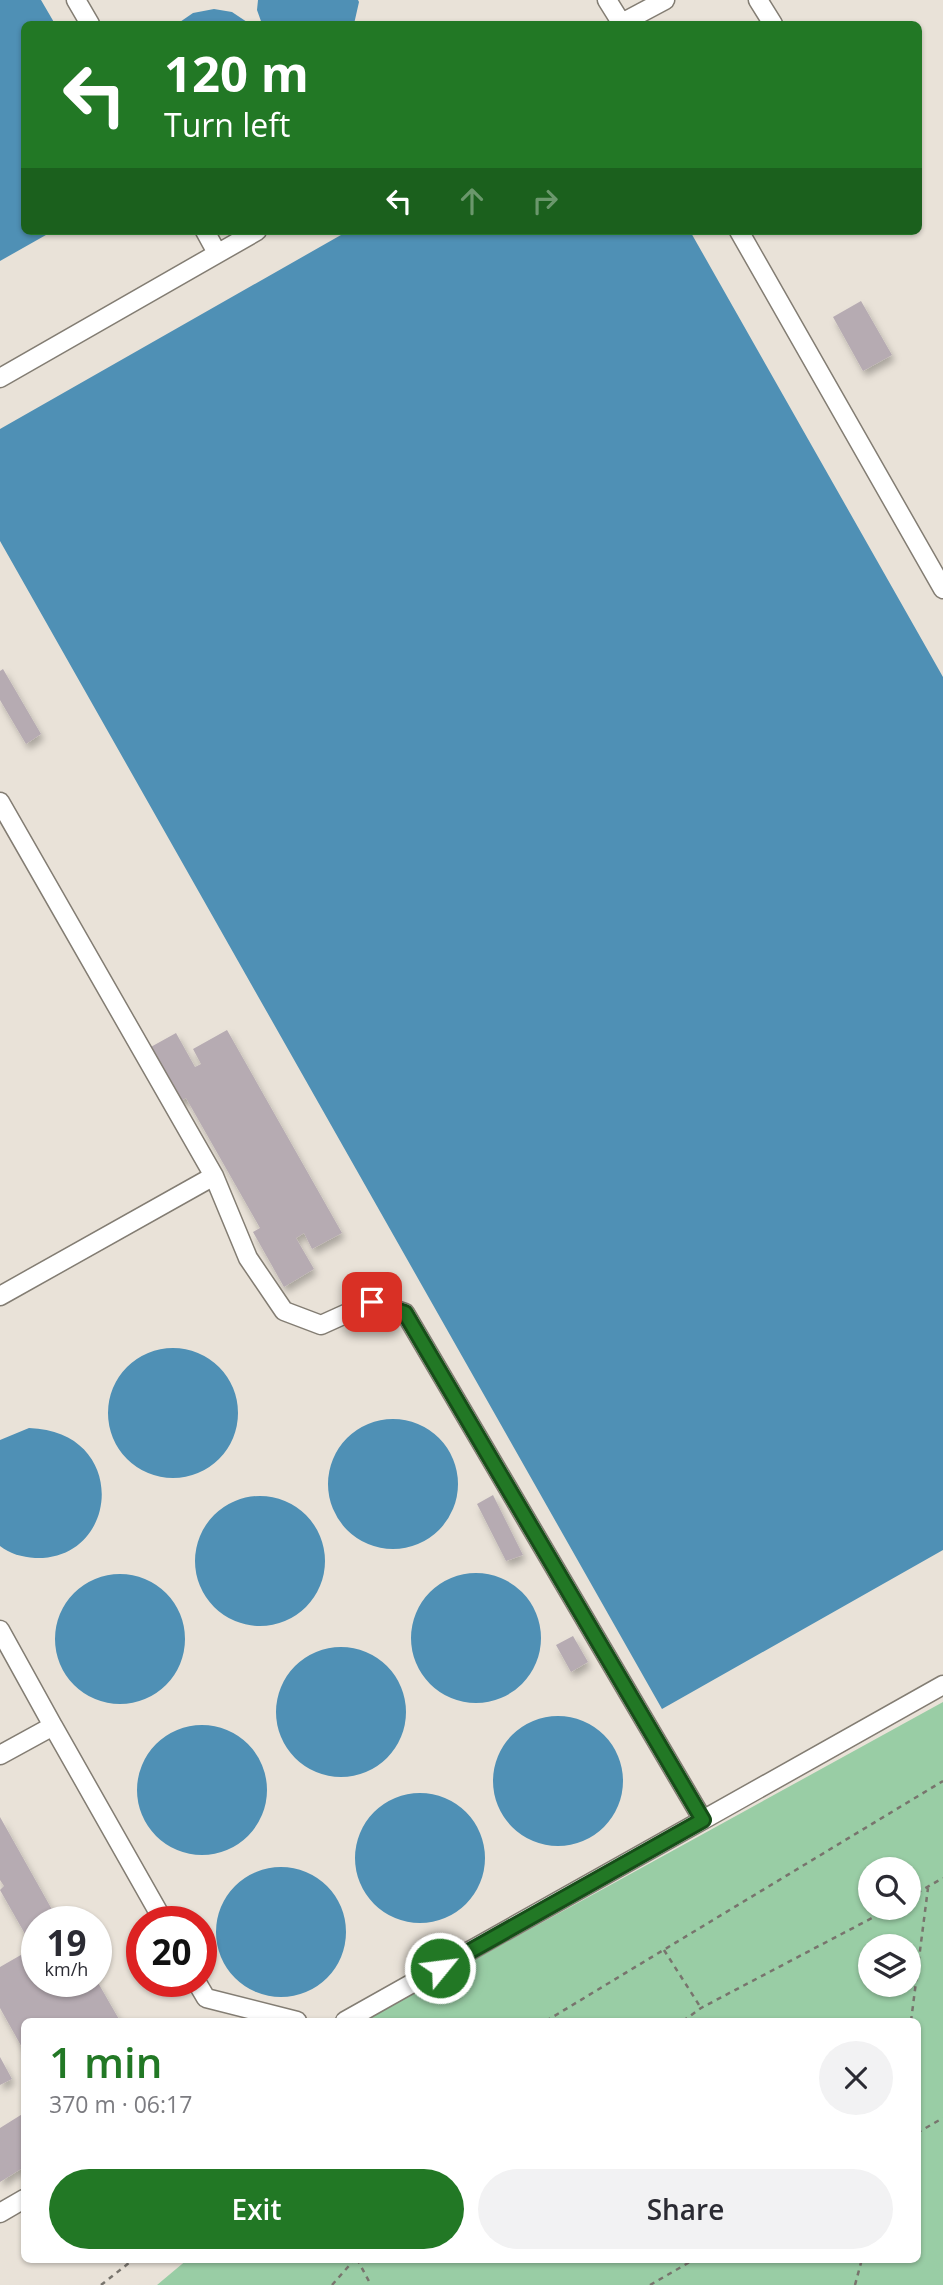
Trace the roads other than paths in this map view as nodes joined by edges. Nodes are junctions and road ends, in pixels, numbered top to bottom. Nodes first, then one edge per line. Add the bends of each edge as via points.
1 (76, 0) edge
2 (607, 0) edge
3 (665, 0) edge
4 (758, 0) edge
5 (88, 21) edge
6 (619, 21) edge
7 (626, 21) edge
8 (771, 21) edge
9 (207, 235) edge
10 (250, 235) edge
11 (741, 235) edge
12 (217, 253) junction
13 (0, 378) edge
14 (943, 589) edge
15 (0, 802) edge
16 (214, 1176) junction
17 (0, 1296) edge
18 (0, 1630) edge
19 (943, 1685) edge
20 (54, 1726) junction
21 (0, 1755) edge
22 (703, 1820) junction
23 (155, 1906) edge
24 (205, 1997) edge
25 (285, 2018) edge
26 (350, 2018) edge
27 (21, 2201) edge
28 (0, 2213) edge

1 - 5 lane
2 - 6 lane
3 - 7 lane
4 - 8 lane
9 - 12 lane
10 - 12 lane
11 - 14 lane
12 - 13 lane
15 - 16 lane
16 - 17 lane
16 - 22 lane via 248,1258 284,1311 321,1325 372,1302 405,1313
18 - 20 lane
19 - 22 lane
20 - 21 lane
20 - 23 lane
22 - 26 lane
24 - 25 lane
27 - 28 lane

